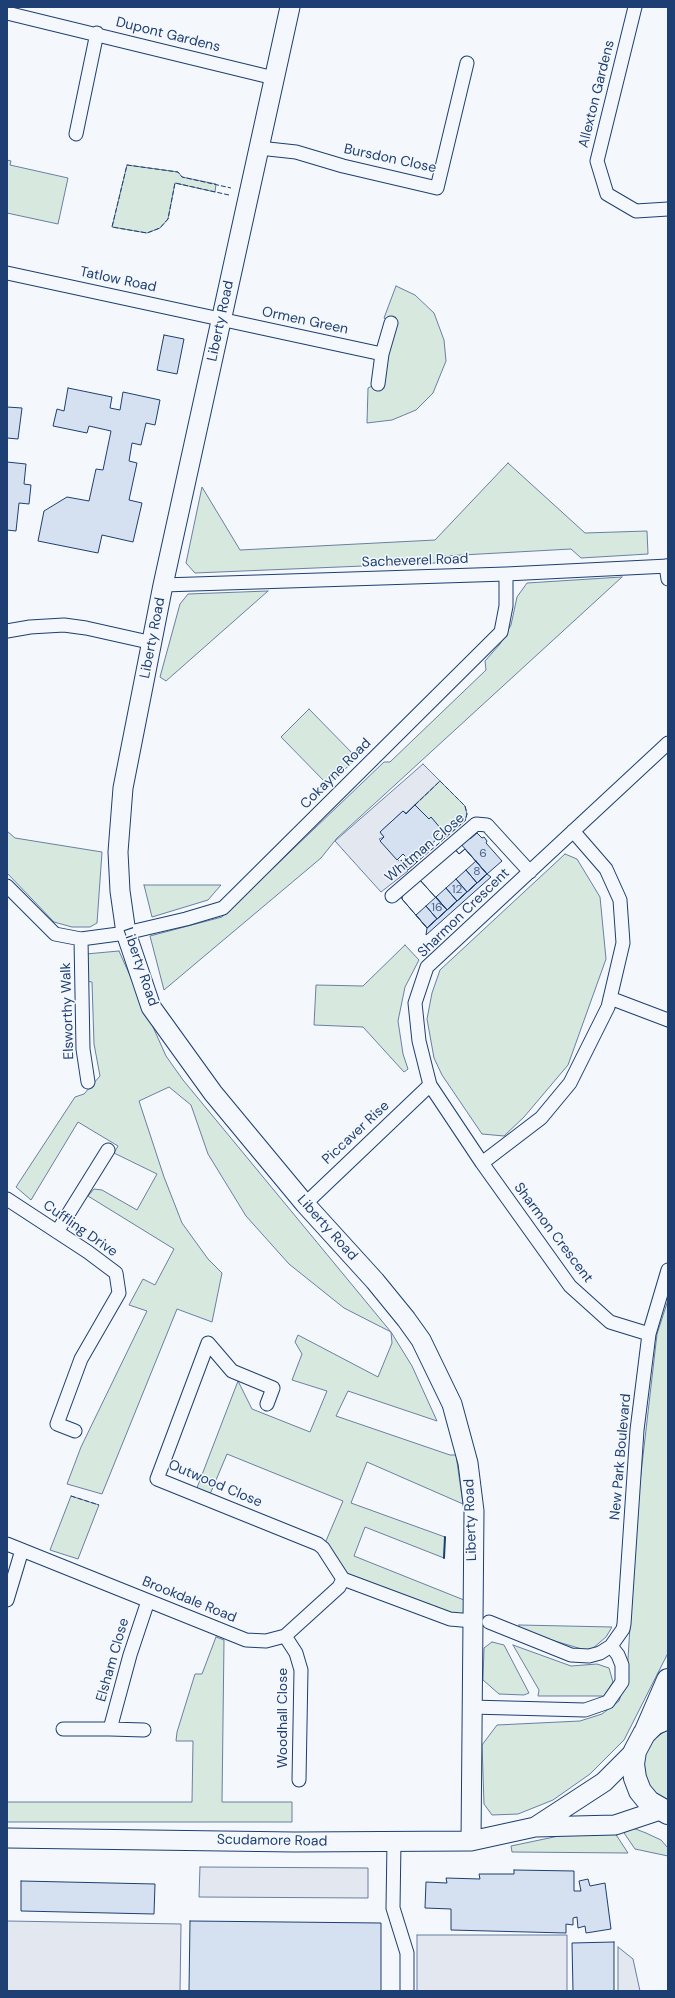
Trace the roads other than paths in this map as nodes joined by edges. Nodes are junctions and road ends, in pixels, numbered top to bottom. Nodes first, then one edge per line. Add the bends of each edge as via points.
1 (290, 7) edge
2 (635, 7) edge
3 (7, 12) edge
4 (98, 33) junction
5 (467, 63) dead end
6 (274, 78) junction
7 (76, 134) dead end
8 (259, 148) junction
9 (668, 209) edge
10 (7, 273) edge
11 (221, 320) junction
12 (391, 323) dead end
13 (382, 354) junction
14 (378, 384) dead end
15 (667, 570) edge
16 (506, 574) junction
17 (163, 585) junction
18 (7, 631) edge
19 (153, 643) junction
20 (668, 743) edge
21 (573, 832) junction
22 (530, 872) junction
23 (7, 886) edge
24 (392, 896) dead end
25 (126, 933) junction
26 (81, 939) junction
27 (610, 998) junction
28 (668, 1020) edge
29 (88, 1082) dead end
30 (430, 1085) junction
31 (108, 1150) dead end
32 (482, 1163) junction
33 (7, 1199) edge
34 (305, 1204) junction
35 (57, 1232) junction
36 (668, 1270) edge
37 (649, 1334) junction
38 (268, 1404) dead end
39 (75, 1431) dead end
40 (7, 1544) edge
41 (22, 1550) junction
42 (343, 1579) junction
43 (7, 1600) edge
44 (148, 1601) junction
45 (481, 1622) junction
46 (285, 1636) junction
47 (611, 1646) junction
48 (668, 1680) edge
49 (471, 1707) junction
50 (668, 1718) edge
51 (63, 1729) dead end
52 (110, 1729) junction
53 (144, 1730) dead end
54 (640, 1742) junction
55 (299, 1780) dead end
56 (664, 1812) edge
57 (534, 1827) junction
58 (7, 1838) edge
59 (394, 1842) junction
60 (471, 1842) junction
61 (407, 1991) edge

1 - 6 street, Liberty Road
2 - 9 street, Allexton Gardens via 597,161 607,194 636,210
3 - 4 street, Dupont Gardens
4 - 6 street, Dupont Gardens
4 - 7 street
5 - 8 street, Bursdon Close via 437,188 296,152
6 - 8 street, Liberty Road
8 - 11 street, Liberty Road
10 - 11 street, Tatlow Road
11 - 13 street, Ormen Green
11 - 17 street, Liberty Road
12 - 13 street
13 - 14 street
15 - 16 street, Sacheverel Road
16 - 17 street, Sacheverel Road
16 - 25 street, Cokayne Road via 506,606 501,632 223,908
17 - 19 street, Liberty Road
18 - 19 street via 64,625
19 - 25 street, Liberty Road via 123,788 119,820 120,890
20 - 21 street, Sharmon Crescent
21 - 22 street, Sharmon Crescent
21 - 27 street via 606,869 620,900 623,943
22 - 24 street, Whitman Close via 487,826 476,824
22 - 30 street, Sharmon Crescent via 427,967 415,1003 419,1041
23 - 26 street, Cokayne Road via 54,934
25 - 26 street, Cokayne Road
25 - 34 street, Liberty Road via 151,1007 214,1093
26 - 29 street, Elsworthy Walk via 83,1049
27 - 28 street
27 - 32 street via 570,1084 541,1118
30 - 32 street, Sharmon Crescent
30 - 34 street, Piccaver Rise
31 - 35 street
32 - 37 street, Sharmon Crescent via 570,1286 610,1322
33 - 35 street, Cuffling Drive
34 - 45 street, Liberty Road via 406,1319 421,1340 452,1404 468,1463 474,1511
35 - 39 street, Cuffling Drive via 116,1273 119,1293 81,1359 57,1424
36 - 37 street, New Park Boulevard
37 - 47 street, New Park Boulevard via 637,1430 624,1624
38 - 42 street, Outwood Close via 273,1388 232,1371 208,1343 157,1479 195,1492 318,1544
40 - 41 street, Brookdale Road
41 - 43 street
41 - 44 street, Brookdale Road
42 - 45 street via 450,1619
42 - 46 street, Brookdale Road via 339,1587
44 - 46 street, Brookdale Road via 246,1640 266,1641
44 - 52 street, Elsham Close
45 - 47 street, New Park Boulevard via 571,1655 589,1656
45 - 49 street, Liberty Road
46 - 55 street, Woodhall Close via 296,1653 300,1670
47 - 49 street via 618,1654 622,1665 622,1682 608,1702 585,1710
48 - 54 highway
49 - 60 street, Liberty Road
50 - 54 highway via 654,1724
51 - 52 street
52 - 53 street
54 - 56 highway via 633,1764 637,1785 649,1802
54 - 57 street, Scudamore Road via 604,1782
56 - 57 street, Scudamore Road via 615,1825
57 - 60 street, Scudamore Road
58 - 59 street, Scudamore Road
59 - 60 street, Scudamore Road
59 - 61 street via 394,1908 407,1953

